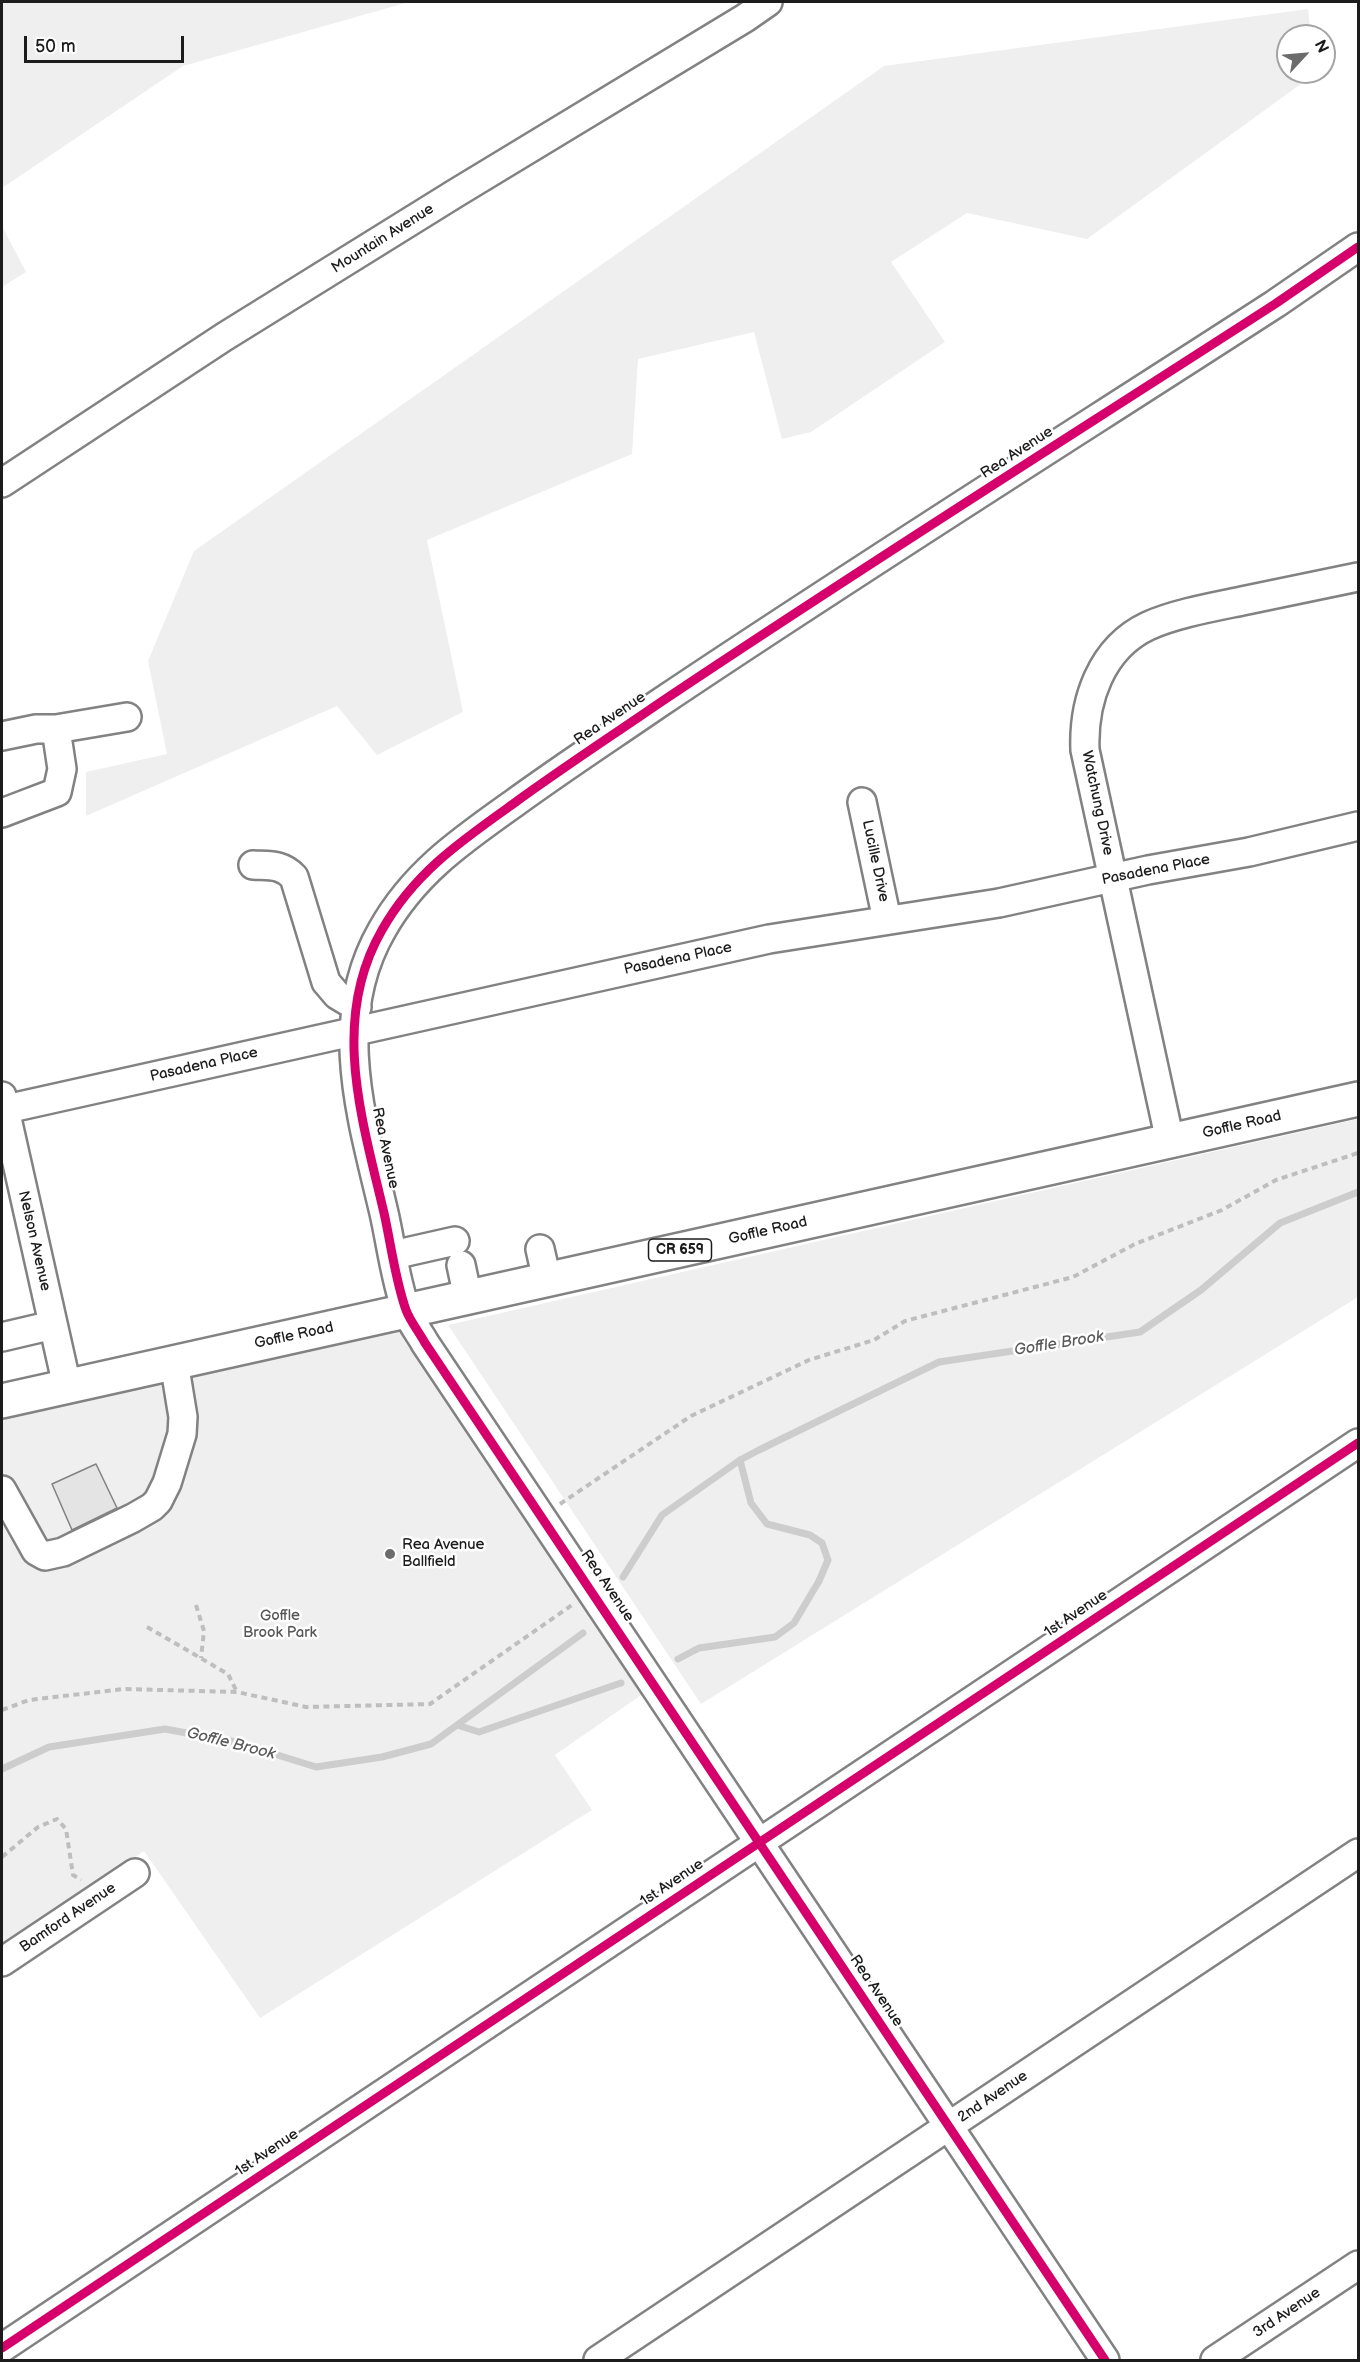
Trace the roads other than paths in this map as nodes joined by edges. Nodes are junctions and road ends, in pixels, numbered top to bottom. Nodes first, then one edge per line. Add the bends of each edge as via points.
1 (768, 2) edge
2 (1359, 247) edge
3 (2, 483) edge
4 (1359, 577) edge
5 (127, 717) dead end
6 (56, 729) junction
7 (2, 736) edge
8 (862, 802) dead end
9 (2, 813) edge
10 (1359, 826) edge
11 (253, 866) dead end
12 (1113, 878) junction
13 (887, 920) junction
14 (355, 1019) junction
15 (1359, 1099) edge
16 (2, 1105) edge
17 (1170, 1141) junction
18 (10, 1173) edge
19 (540, 1249) dead end
20 (393, 1255) junction
21 (547, 1280) junction
22 (468, 1298) junction
23 (407, 1311) junction
24 (53, 1325) junction
25 (2, 1337) edge
26 (174, 1362) junction
27 (67, 1386) junction
28 (2, 1401) edge
29 (1359, 1443) edge
30 (2, 1490) edge
31 (759, 1843) junction
32 (1359, 1853) edge
33 (135, 1874) dead end
34 (2, 1962) edge
35 (949, 2127) junction
36 (1359, 2265) edge
37 (2, 2349) edge
38 (9, 2361) edge
39 (598, 2361) edge
40 (1105, 2361) edge
41 (1215, 2361) edge

1 - 3 street, Mountain Avenue via 224,337
2 - 14 street, Rea Avenue via 749,643 456,845 424,872 381,931 364,967
4 - 12 street, Watchung Drive via 1203,610 1149,626 1116,651 1096,681 1085,731
5 - 6 street
6 - 7 street
6 - 9 street via 62,769 57,792
8 - 13 street, Lucille Drive
10 - 12 street, Pasadena Place
11 - 14 street via 277,866 294,877 326,982
12 - 13 street, Pasadena Place via 999,903
12 - 17 street, Watchung Drive
13 - 14 street, Pasadena Place
14 - 16 street, Pasadena Place
14 - 20 street, Rea Avenue via 354,1074
15 - 17 main road, Goffle Road / CR 659
16 - 18 street, Nelson Avenue
17 - 21 main road, Goffle Road / CR 659
18 - 24 street, Nelson Avenue
19 - 21 street
20 - 22 street via 458,1253
20 - 23 street, Rea Avenue
21 - 22 main road, Goffle Road / CR 659
22 - 23 main road, Goffle Road / CR 659
23 - 26 main road, Goffle Road / CR 659
23 - 31 street, Rea Avenue
24 - 25 street
24 - 27 street, Nelson Avenue
26 - 27 main road, Goffle Road / CR 659
26 - 30 street via 183,1434 167,1483 152,1508 94,1538 45,1556 36,1551
27 - 28 main road, Goffle Road / CR 659
29 - 31 street, 1st Avenue
31 - 35 street, Rea Avenue
31 - 37 street, 1st Avenue
32 - 35 street, 2nd Avenue
33 - 34 street, Bamford Avenue
35 - 39 street, 2nd Avenue
35 - 40 street, Rea Avenue
36 - 41 street, 3rd Avenue
37 - 38 street

